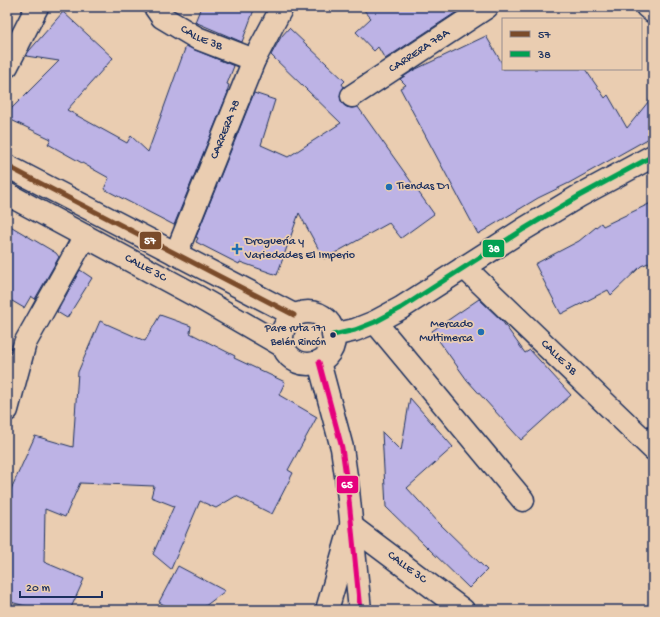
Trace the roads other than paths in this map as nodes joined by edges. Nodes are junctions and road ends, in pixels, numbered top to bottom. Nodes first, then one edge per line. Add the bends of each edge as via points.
1 (37, 7) edge
2 (155, 7) edge
3 (282, 7) edge
4 (487, 7) edge
5 (647, 7) edge
6 (653, 12) edge
7 (254, 60) junction
8 (7, 66) edge
9 (352, 96) dead end
10 (653, 156) edge
11 (7, 166) edge
12 (7, 194) edge
13 (85, 236) junction
14 (176, 254) junction
15 (464, 267) junction
16 (294, 315) junction
17 (375, 322) junction
18 (333, 334) junction
19 (283, 346) junction
20 (319, 362) junction
21 (7, 410) edge
22 (653, 449) edge
23 (523, 500) dead end
24 (350, 526) junction
25 (327, 610) edge
26 (360, 610) edge
27 (463, 610) edge

1 - 8 street
2 - 7 street, CALLE 3B via 162,18 196,38
3 - 7 street, CARRERA 78
4 - 9 street, CARRERA 78A
5 - 6 street
7 - 14 street, CARRERA 78
10 - 15 street via 579,196
11 - 14 street
12 - 13 street, CALLE 3C
13 - 19 street, CALLE 3C
13 - 21 street via 25,344
14 - 16 street
15 - 17 street
15 - 22 street, CALLE 3B
16 - 18 street via 311,311 318,314 329,323
16 - 19 street via 283,328
17 - 18 street via 356,330
17 - 23 street
18 - 20 street via 330,352
19 - 20 street via 293,360 310,364
20 - 24 street via 342,448
24 - 25 street
24 - 26 street
24 - 27 street, CALLE 3C

